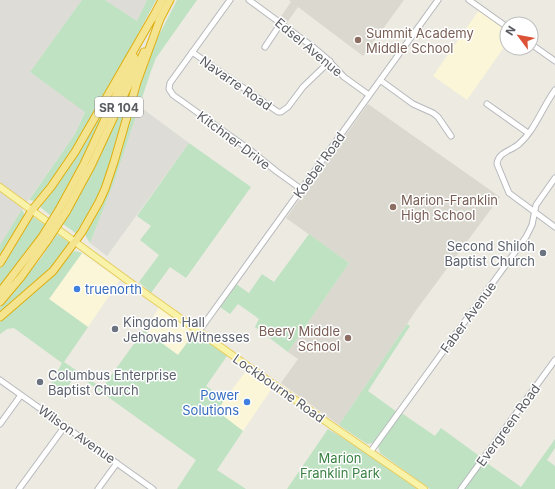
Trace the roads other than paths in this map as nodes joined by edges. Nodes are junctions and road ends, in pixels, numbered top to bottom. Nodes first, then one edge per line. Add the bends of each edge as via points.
1 (162, 0) edge
2 (170, 0) edge
3 (230, 0) edge
4 (249, 0) edge
5 (438, 0) edge
6 (469, 0) edge
7 (157, 17) junction
8 (499, 21) edge
9 (281, 23) junction
10 (265, 47) dead end
11 (539, 50) edge
12 (192, 52) junction
13 (330, 61) junction
14 (555, 61) edge
15 (380, 80) junction
16 (555, 90) edge
17 (369, 95) junction
18 (487, 104) dead end
19 (528, 133) junction
20 (451, 136) dead end
21 (555, 178) edge
22 (0, 187) edge
23 (301, 189) junction
24 (32, 210) junction
25 (534, 212) junction
26 (555, 227) edge
27 (45, 239) junction
28 (75, 241) junction
29 (0, 263) edge
30 (0, 292) edge
31 (0, 302) edge
32 (0, 317) edge
33 (199, 331) junction
34 (555, 360) edge
35 (0, 380) edge
36 (21, 394) junction
37 (0, 424) edge
38 (65, 426) junction
39 (371, 451) junction
40 (117, 463) junction
41 (19, 489) edge
42 (98, 489) edge
43 (153, 489) edge
44 (424, 489) edge
45 (462, 489) edge

1 - 7 highway, SR 104
2 - 7 highway, SR 104
3 - 12 street
4 - 9 street, Edsel Avenue
5 - 15 street, Koebel Road
6 - 8 street
7 - 24 highway via 76,152
7 - 27 highway, SR 104, bridge via 63,210
7 - 28 highway via 105,189
9 - 10 street
9 - 13 street, Edsel Avenue
11 - 14 street
12 - 13 street, Navarre Road via 274,110 281,112
12 - 23 street, Kitchner Drive via 170,83 169,89 173,96
13 - 17 street, Edsel Avenue via 344,77
15 - 17 street, Koebel Road
15 - 20 street via 413,104 433,113
16 - 19 street
17 - 23 street, Koebel Road
18 - 19 street
19 - 25 street via 517,146 503,153 498,161 498,168 509,193
21 - 25 street, Faber Avenue
22 - 24 main road, Lockbourne Road
23 - 33 street, Koebel Road
24 - 28 main road, Lockbourne Road
24 - 29 highway
25 - 26 street
25 - 39 street, Faber Avenue via 532,225 526,237
27 - 30 highway, SR 104
27 - 31 highway, SR 104 via 21,277
28 - 32 highway via 53,271
28 - 33 main road, Lockbourne Road
33 - 39 main road, Lockbourne Road
34 - 45 street, Evergreen Road
35 - 36 street, Wilson Avenue
36 - 37 street
36 - 38 street, Wilson Avenue
38 - 40 street, Wilson Avenue
38 - 41 street
39 - 44 main road, Lockbourne Road
40 - 42 street
40 - 43 street, Wilson Avenue

